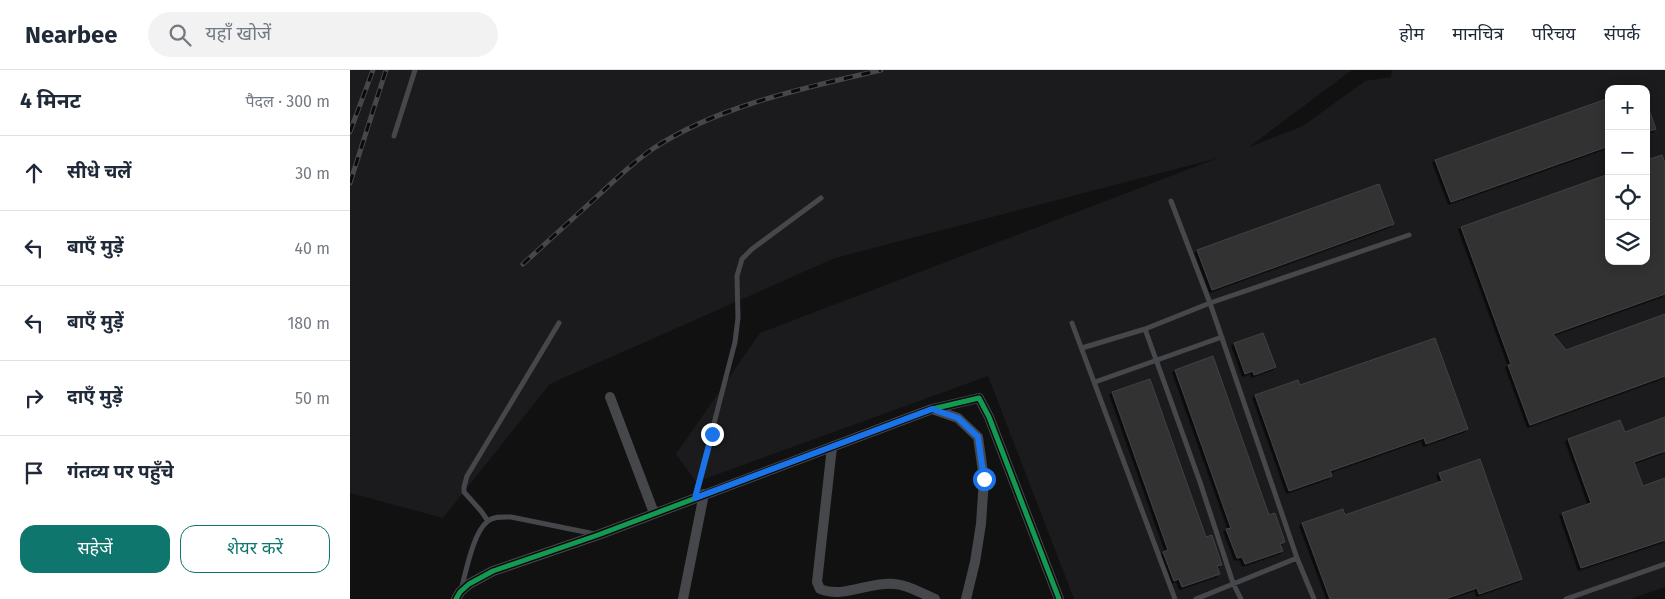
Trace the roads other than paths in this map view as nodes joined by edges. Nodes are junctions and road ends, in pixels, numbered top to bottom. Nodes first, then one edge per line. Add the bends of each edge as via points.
1 (415, 70) edge
2 (394, 136) dead end
3 (821, 198) dead end
4 (1171, 201) dead end
5 (1409, 235) dead end
6 (1210, 303) junction
7 (559, 323) dead end
8 (1072, 324) dead end
9 (1145, 329) junction
10 (1222, 337) junction
11 (1082, 348) junction
12 (1157, 361) junction
13 (1095, 382) junction
14 (610, 397) dead end
15 (932, 409) junction
16 (832, 447) junction
17 (699, 496) junction
18 (654, 513) junction
19 (488, 521) junction
20 (598, 534) junction
21 (1297, 558) junction
22 (1665, 564) edge
23 (1233, 583) junction
24 (458, 596) edge
25 (683, 599) edge
26 (935, 599) edge
27 (966, 599) edge
28 (1059, 599) edge
29 (1175, 599) edge
30 (1196, 599) edge
31 (1241, 599) edge
32 (1314, 599) edge
33 (1566, 599) edge

1 - 2 lane
3 - 17 lane via 742,259 737,276 735,342
4 - 6 lane
5 - 6 lane
6 - 9 lane
6 - 10 lane
7 - 19 lane via 467,476 464,492
8 - 11 lane
9 - 11 lane
9 - 12 lane
10 - 12 lane
10 - 21 lane
11 - 13 lane
12 - 13 lane
12 - 23 lane
13 - 29 lane
14 - 18 street
15 - 16 street
15 - 27 street via 958,418 978,437 984,479 982,515
15 - 28 street via 978,398 989,417
16 - 17 street
16 - 26 street via 818,582 820,589 834,596 843,596 895,584
17 - 18 street
17 - 25 street
18 - 20 street
19 - 20 lane via 511,517
19 - 24 lane via 478,533
20 - 24 street via 493,571 469,584
21 - 23 lane
21 - 32 lane
22 - 33 lane
23 - 30 lane
23 - 31 lane

